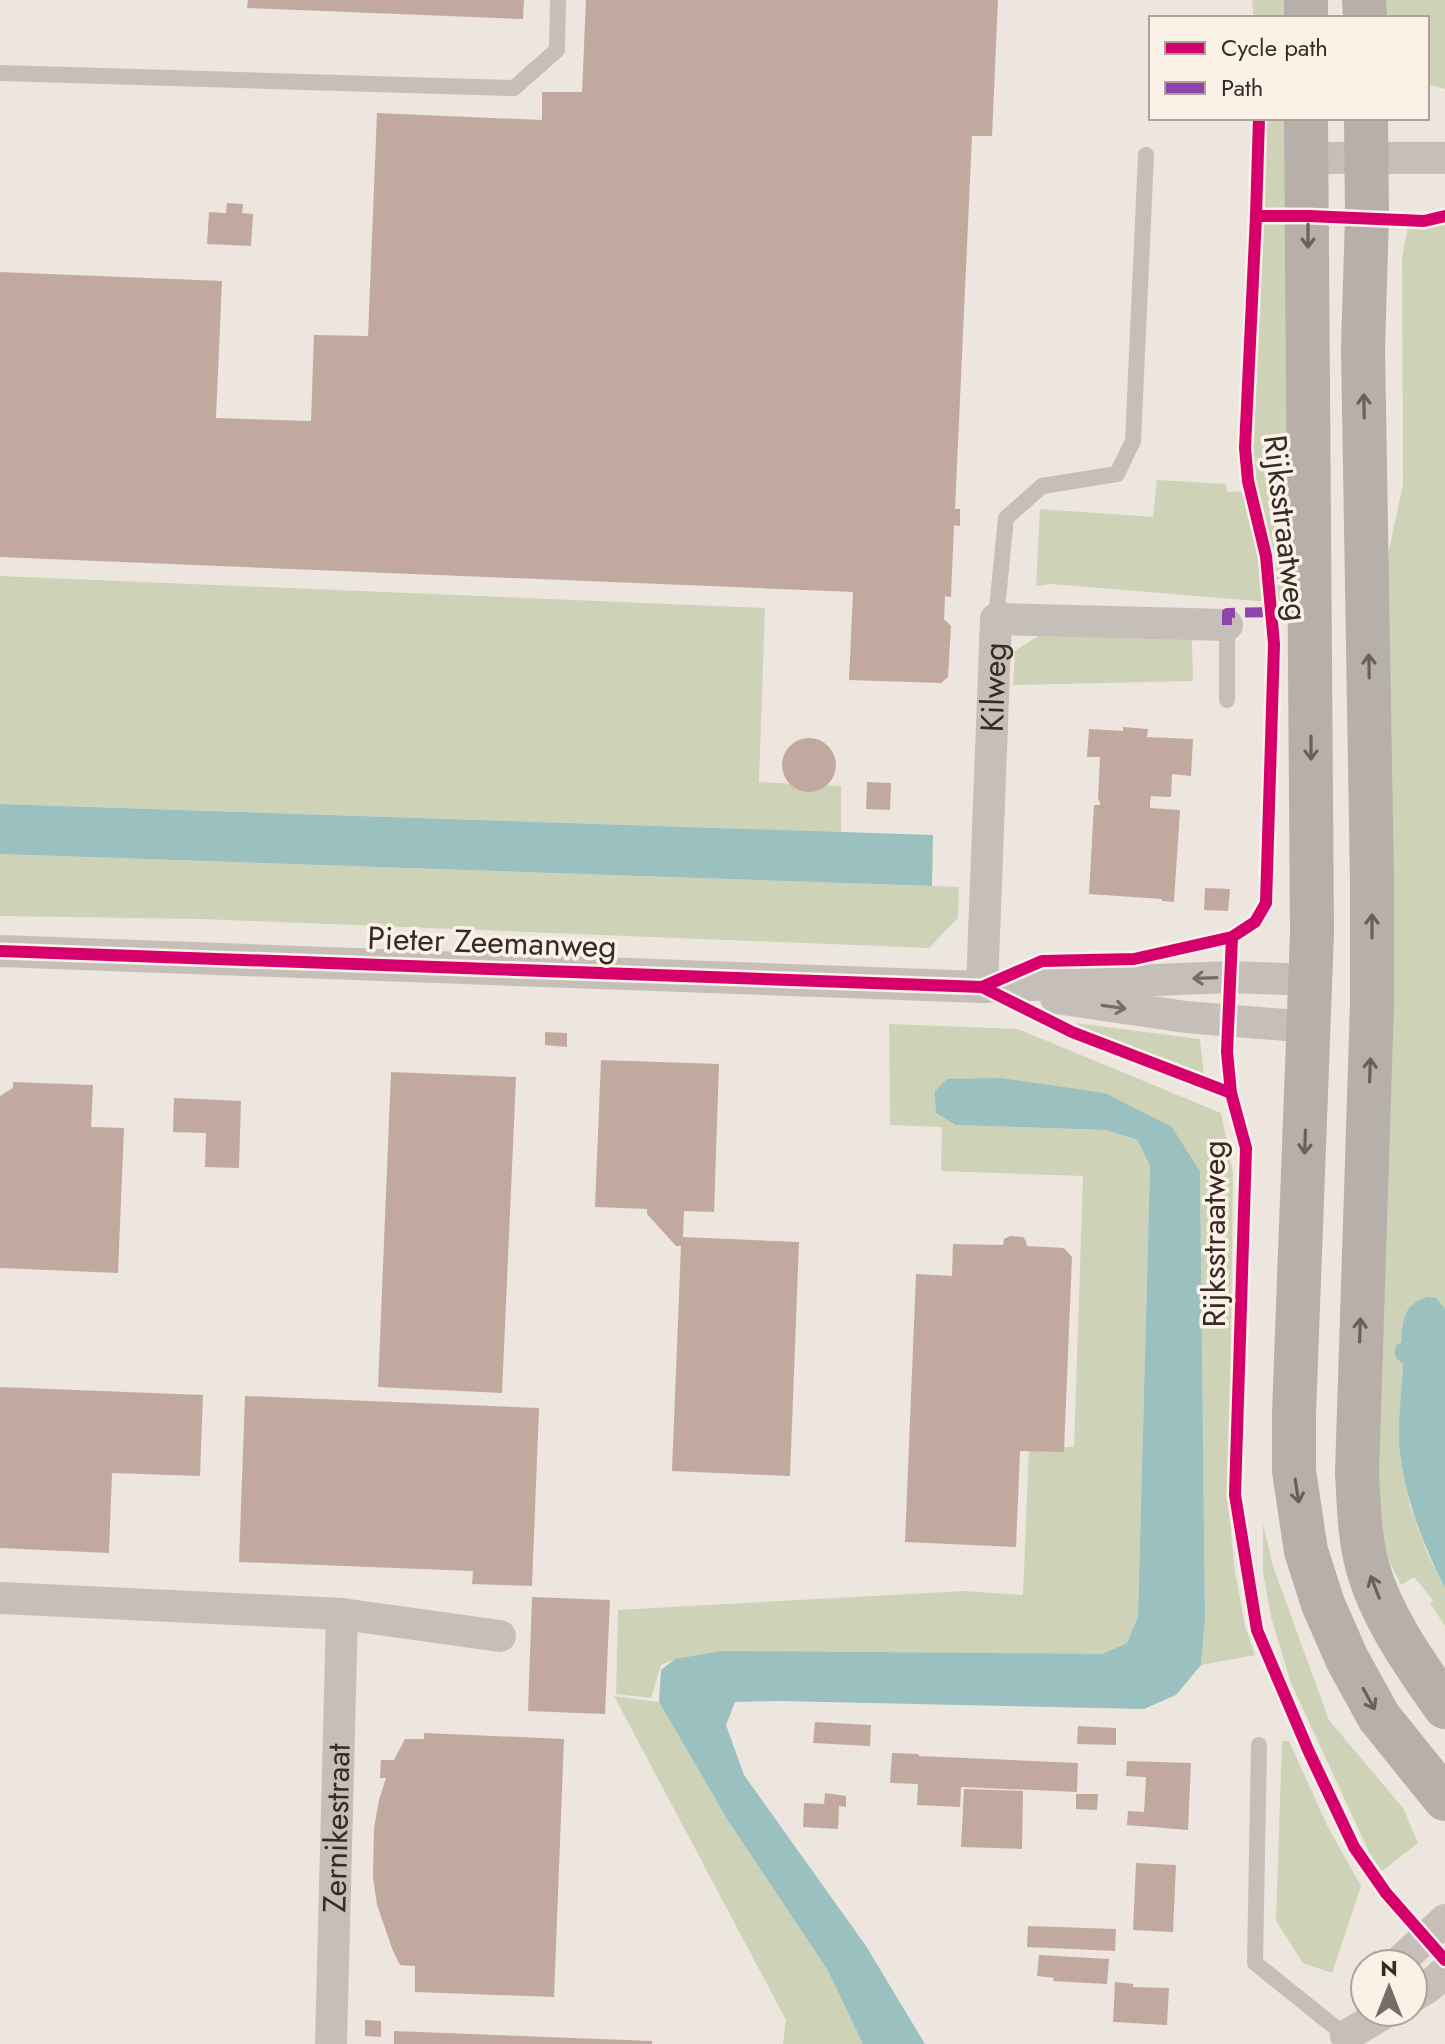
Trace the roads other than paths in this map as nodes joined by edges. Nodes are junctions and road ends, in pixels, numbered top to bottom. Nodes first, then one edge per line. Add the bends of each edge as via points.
1 (558, 0) edge
2 (0, 73) edge
3 (1306, 138) edge
4 (1366, 138) edge
5 (1146, 155) dead end
6 (1445, 158) edge
7 (996, 619) junction
8 (1227, 625) joint
9 (1227, 700) dead end
10 (0, 951) edge
11 (1311, 980) junction
12 (982, 987) junction
13 (1372, 1004) junction
14 (1310, 1027) junction
15 (0, 1598) edge
16 (342, 1614) junction
17 (500, 1636) dead end
18 (1445, 1707) edge
19 (1259, 1745) dead end
20 (1445, 1799) edge
21 (1445, 1920) edge
22 (1414, 1948) edge
23 (1445, 1972) edge
24 (1429, 1986) edge
25 (1361, 2028) edge
26 (1343, 2040) edge
27 (331, 2044) edge

1 - 2 lane via 557,50 514,88
3 - 4 street
3 -> 11 main road, Rijksstraatweg
4 - 6 street
13 -> 4 main road via 1363,348
5 - 7 lane via 1133,441 1117,474 1042,486 1006,518
7 - 8 street, Kilweg
7 - 12 street, Kilweg
8 - 9 lane
10 - 12 street, Pieter Zeemanweg
11 -> 12 street, Pieter Zeemanweg via 1230,977
11 - 13 main road
11 - 14 main road, Rijksstraatweg
12 -> 14 street, Pieter Zeemanweg via 1186,1017
13 - 14 main road
18 -> 13 main road via 1381,1602 1361,1537 1357,1431
14 -> 20 main road, Rijksstraatweg via 1294,1427 1294,1471 1306,1551 1347,1659 1379,1717
15 - 16 street
16 - 17 street
16 - 27 street, Zernikestraat
19 - 26 lane via 1255,1963
21 - 22 street
23 - 24 street
25 - 26 street

